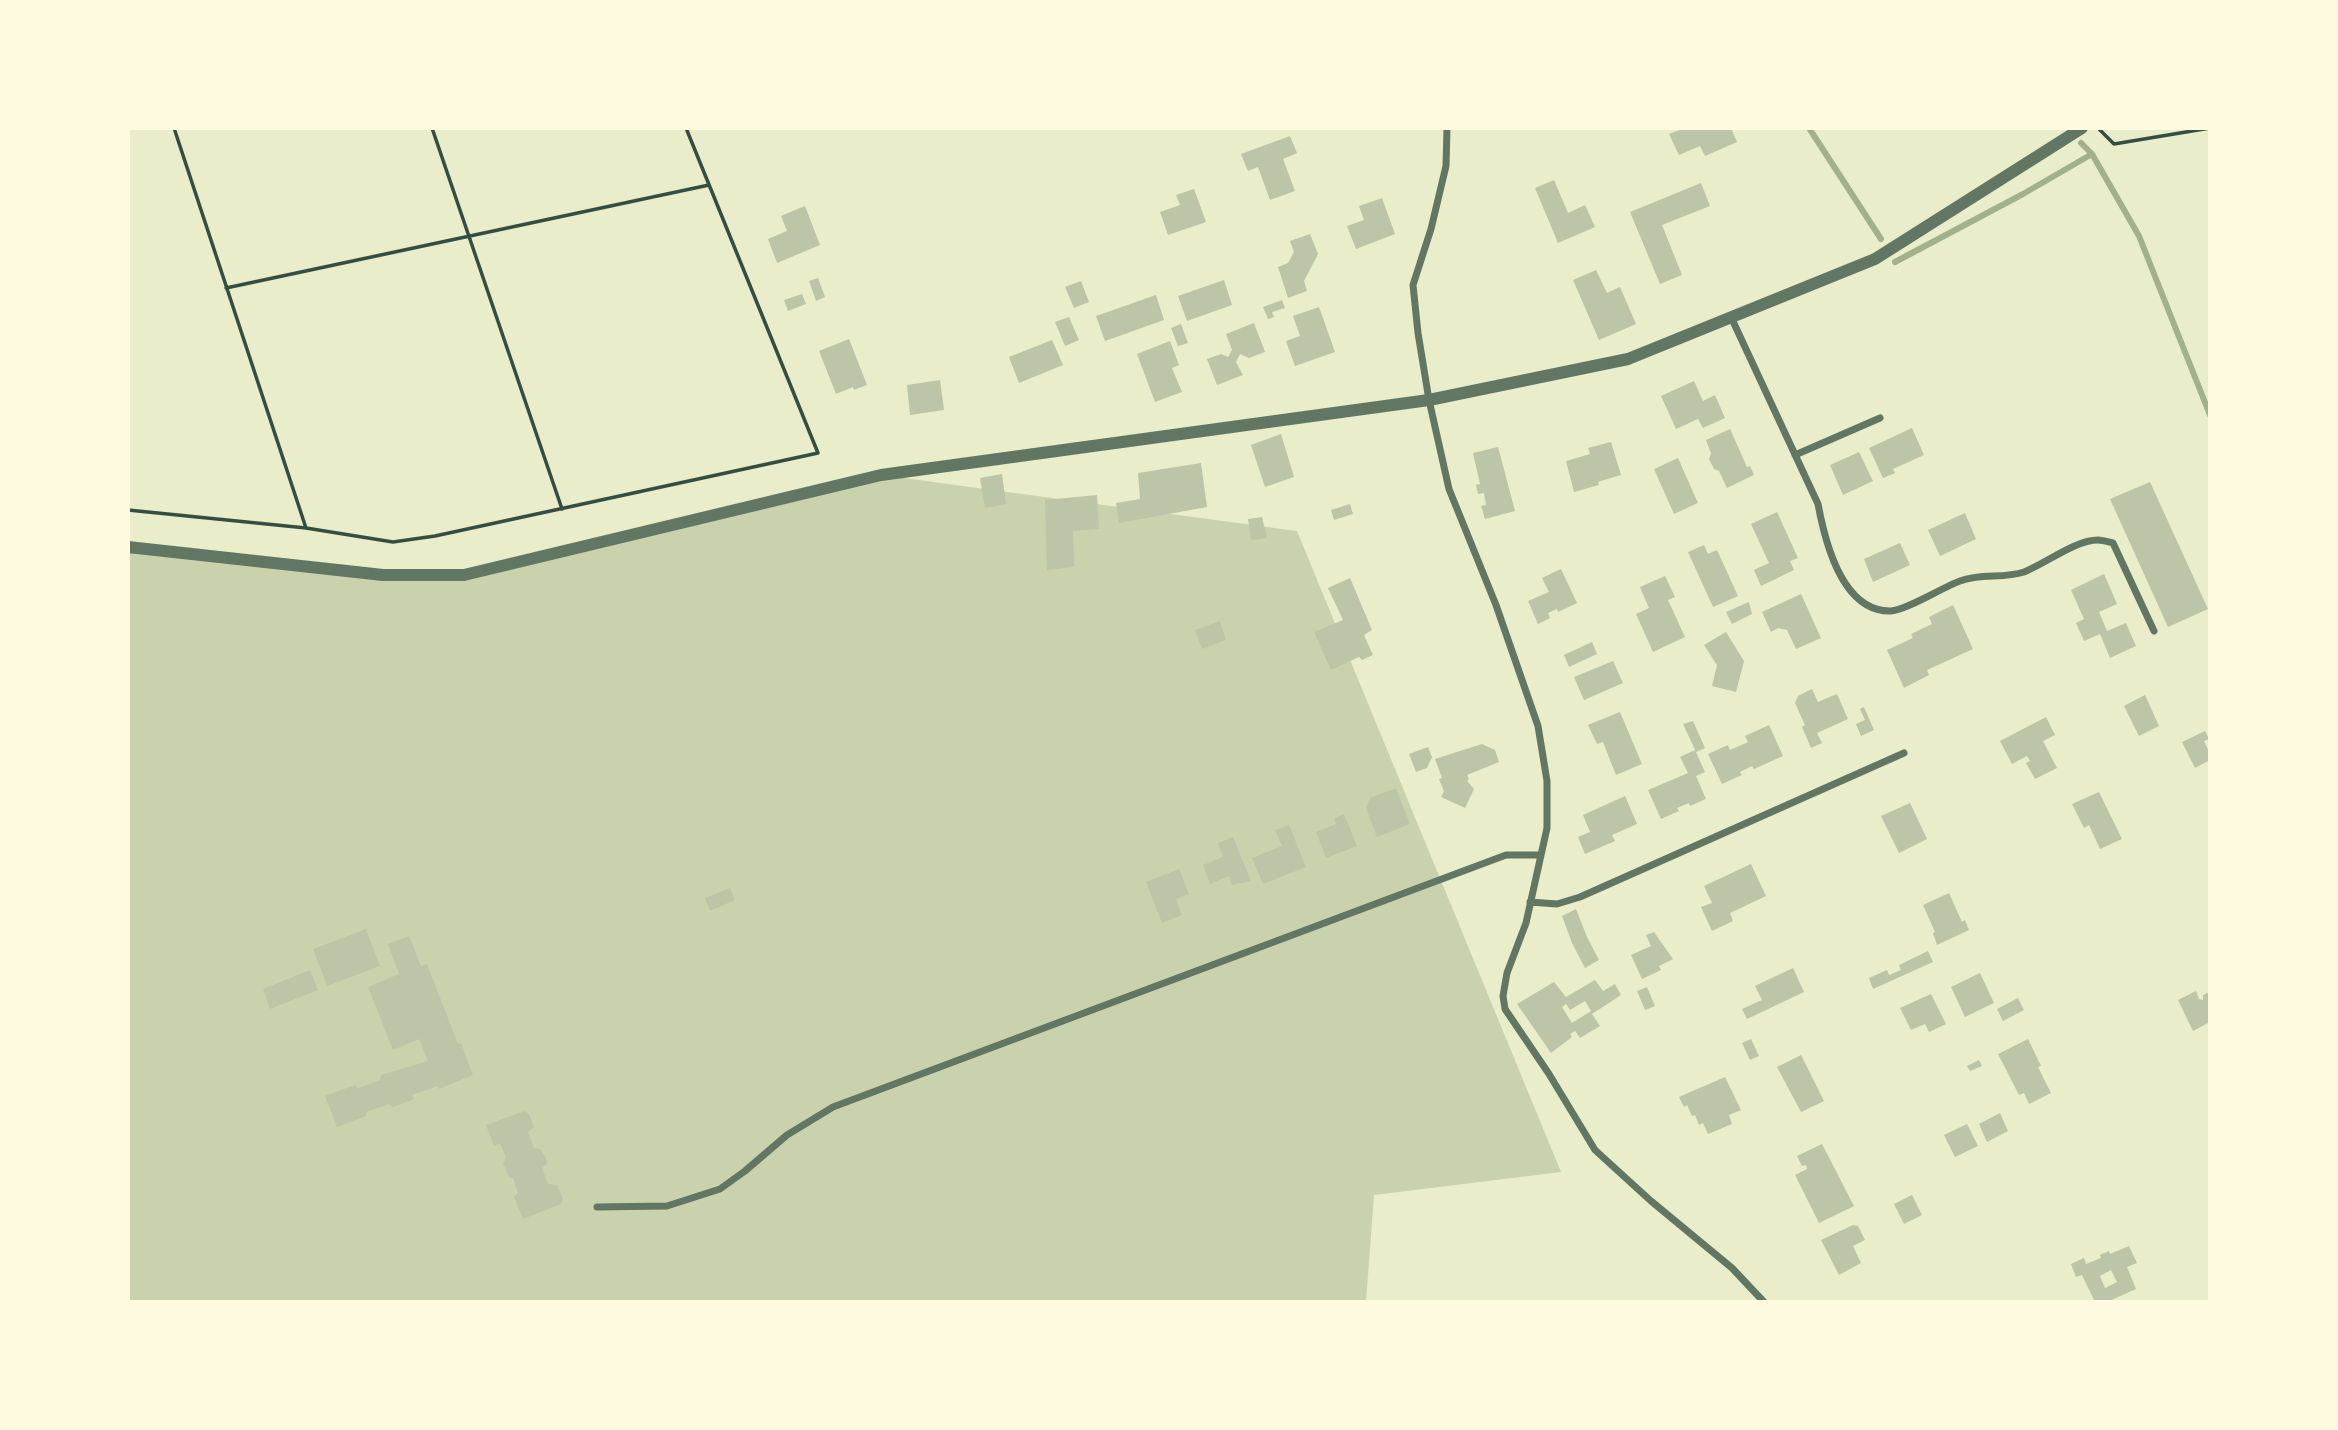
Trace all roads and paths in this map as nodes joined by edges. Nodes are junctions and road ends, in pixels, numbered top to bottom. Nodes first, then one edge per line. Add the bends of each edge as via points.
1 (174, 128) edge
2 (432, 128) edge
3 (685, 128) edge
4 (1447, 128) edge
5 (2081, 128) edge
6 (2098, 128) edge
7 (2210, 128) edge
8 (709, 186) junction
9 (468, 236) junction
10 (226, 288) junction
11 (1731, 317) junction
12 (1429, 400) junction
13 (1880, 418) dead end
14 (1795, 455) junction
15 (562, 509) junction
16 (128, 510) edge
17 (306, 528) junction
18 (128, 547) edge
19 (2154, 631) dead end
20 (1904, 753) dead end
21 (1541, 855) junction
22 (1530, 902) junction
23 (597, 1207) dead end
24 (1764, 1302) edge

1 - 10 path
2 - 9 path
3 - 8 path
4 - 12 street via 1446,166 1413,285
5 - 11 street via 1875,259
6 - 7 path via 2114,144
8 - 9 path
8 - 15 path via 818,453
9 - 10 path
9 - 15 path
10 - 17 path
11 - 12 street via 1628,359
11 - 14 street
12 - 18 street via 881,475 464,575 383,575
12 - 21 street via 1449,489 1538,726 1547,781 1547,828
13 - 14 street
14 - 19 street via 1818,504 1824,536 1844,583 1874,608 1893,611 1960,580 2024,572 2096,540 2113,543
15 - 17 path via 393,542
16 - 17 path
20 - 22 street via 1580,897 1557,904
21 - 22 street
21 - 23 street via 1506,855 833,1107 787,1135 720,1189 667,1206
22 - 24 street via 1507,973 1505,1009 1595,1150 1732,1268

